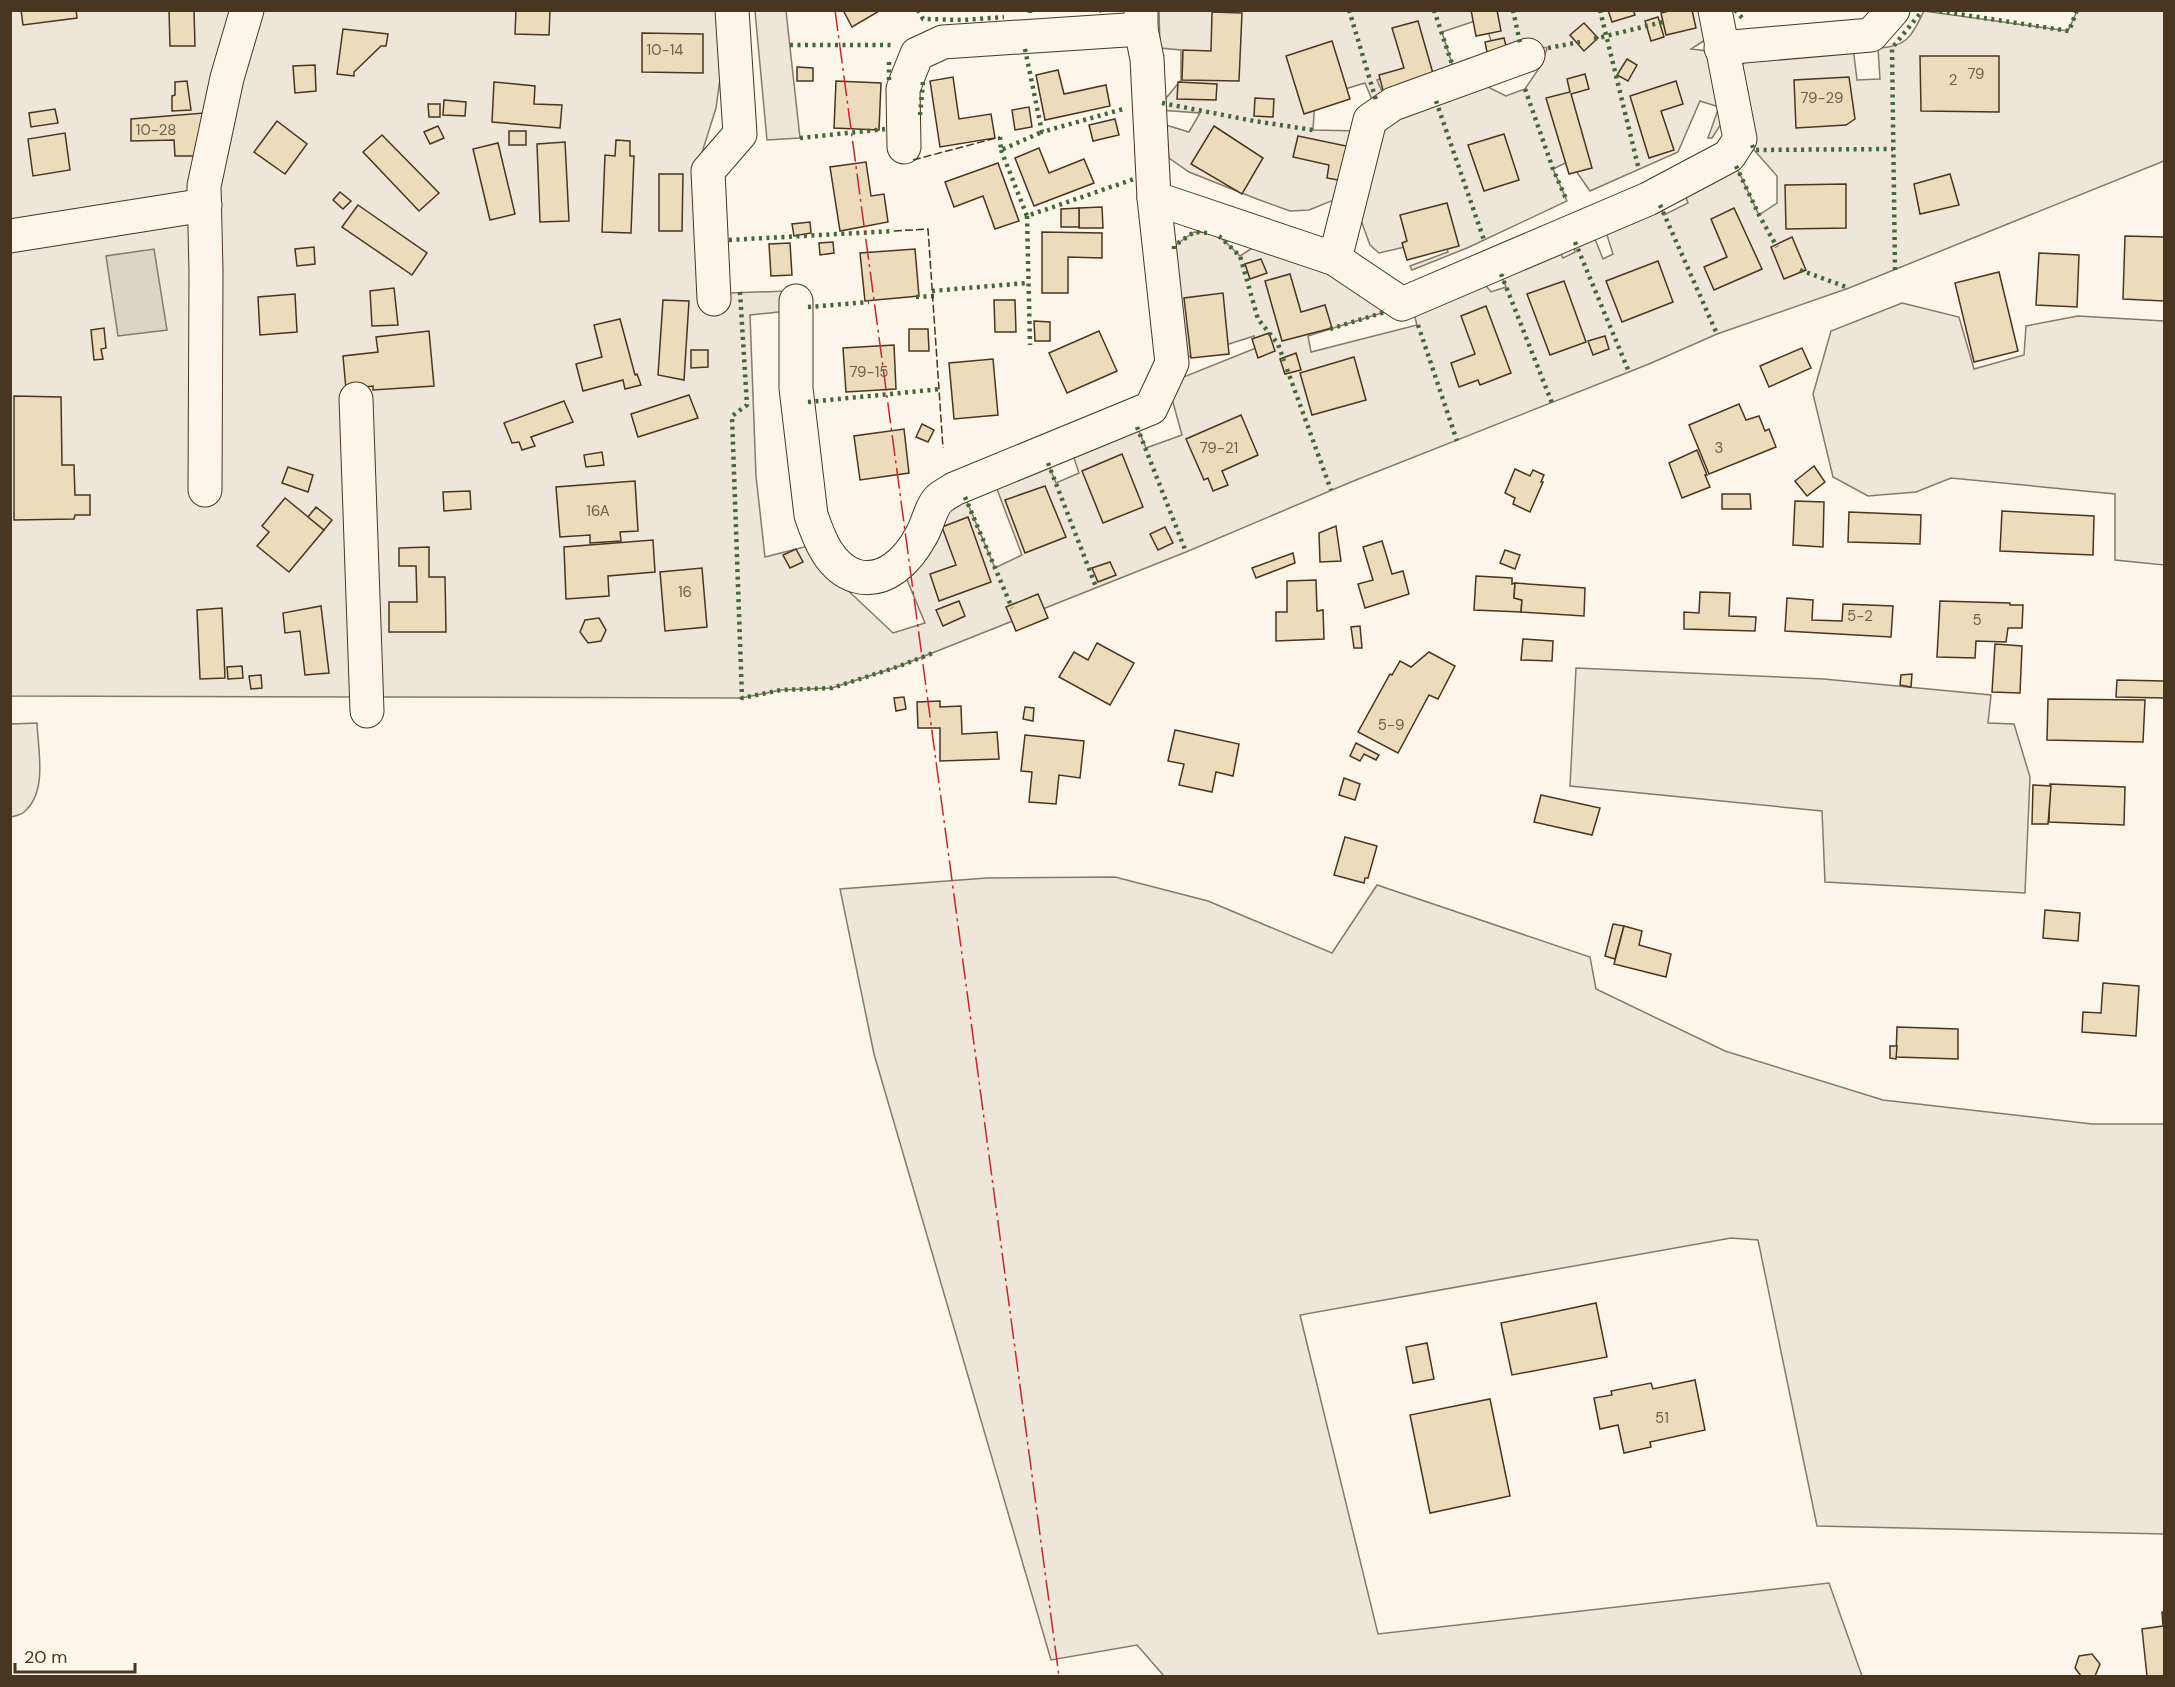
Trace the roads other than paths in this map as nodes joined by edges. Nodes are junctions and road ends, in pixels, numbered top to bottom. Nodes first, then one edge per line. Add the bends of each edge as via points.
1 (247, 10) edge
2 (732, 10) edge
3 (1715, 10) edge
4 (1893, 10) edge
5 (1141, 20) edge
6 (1721, 48) junction
7 (1528, 55) dead end
8 (904, 147) dead end
9 (1154, 198) junction
10 (204, 206) junction
11 (10, 236) edge
12 (1335, 259) junction
13 (714, 299) dead end
14 (796, 301) dead end
15 (356, 399) dead end
16 (206, 490) dead end
17 (367, 711) dead end

1 - 10 lane via 225,88 204,186
2 - 13 lane via 740,134 708,171
3 - 6 lane
4 - 6 lane via 1871,35
5 - 8 lane via 943,42 917,54 903,89
5 - 9 lane via 1147,59
6 - 12 lane via 1740,139 1729,156 1648,199 1402,304
7 - 12 lane via 1393,104 1370,120
9 - 12 lane
9 - 14 lane via 1172,363 1151,408 954,489 939,499 921,537 904,561 884,575 868,579 838,566 815,525 806,482 796,388
10 - 11 lane
10 - 16 lane
15 - 17 lane

